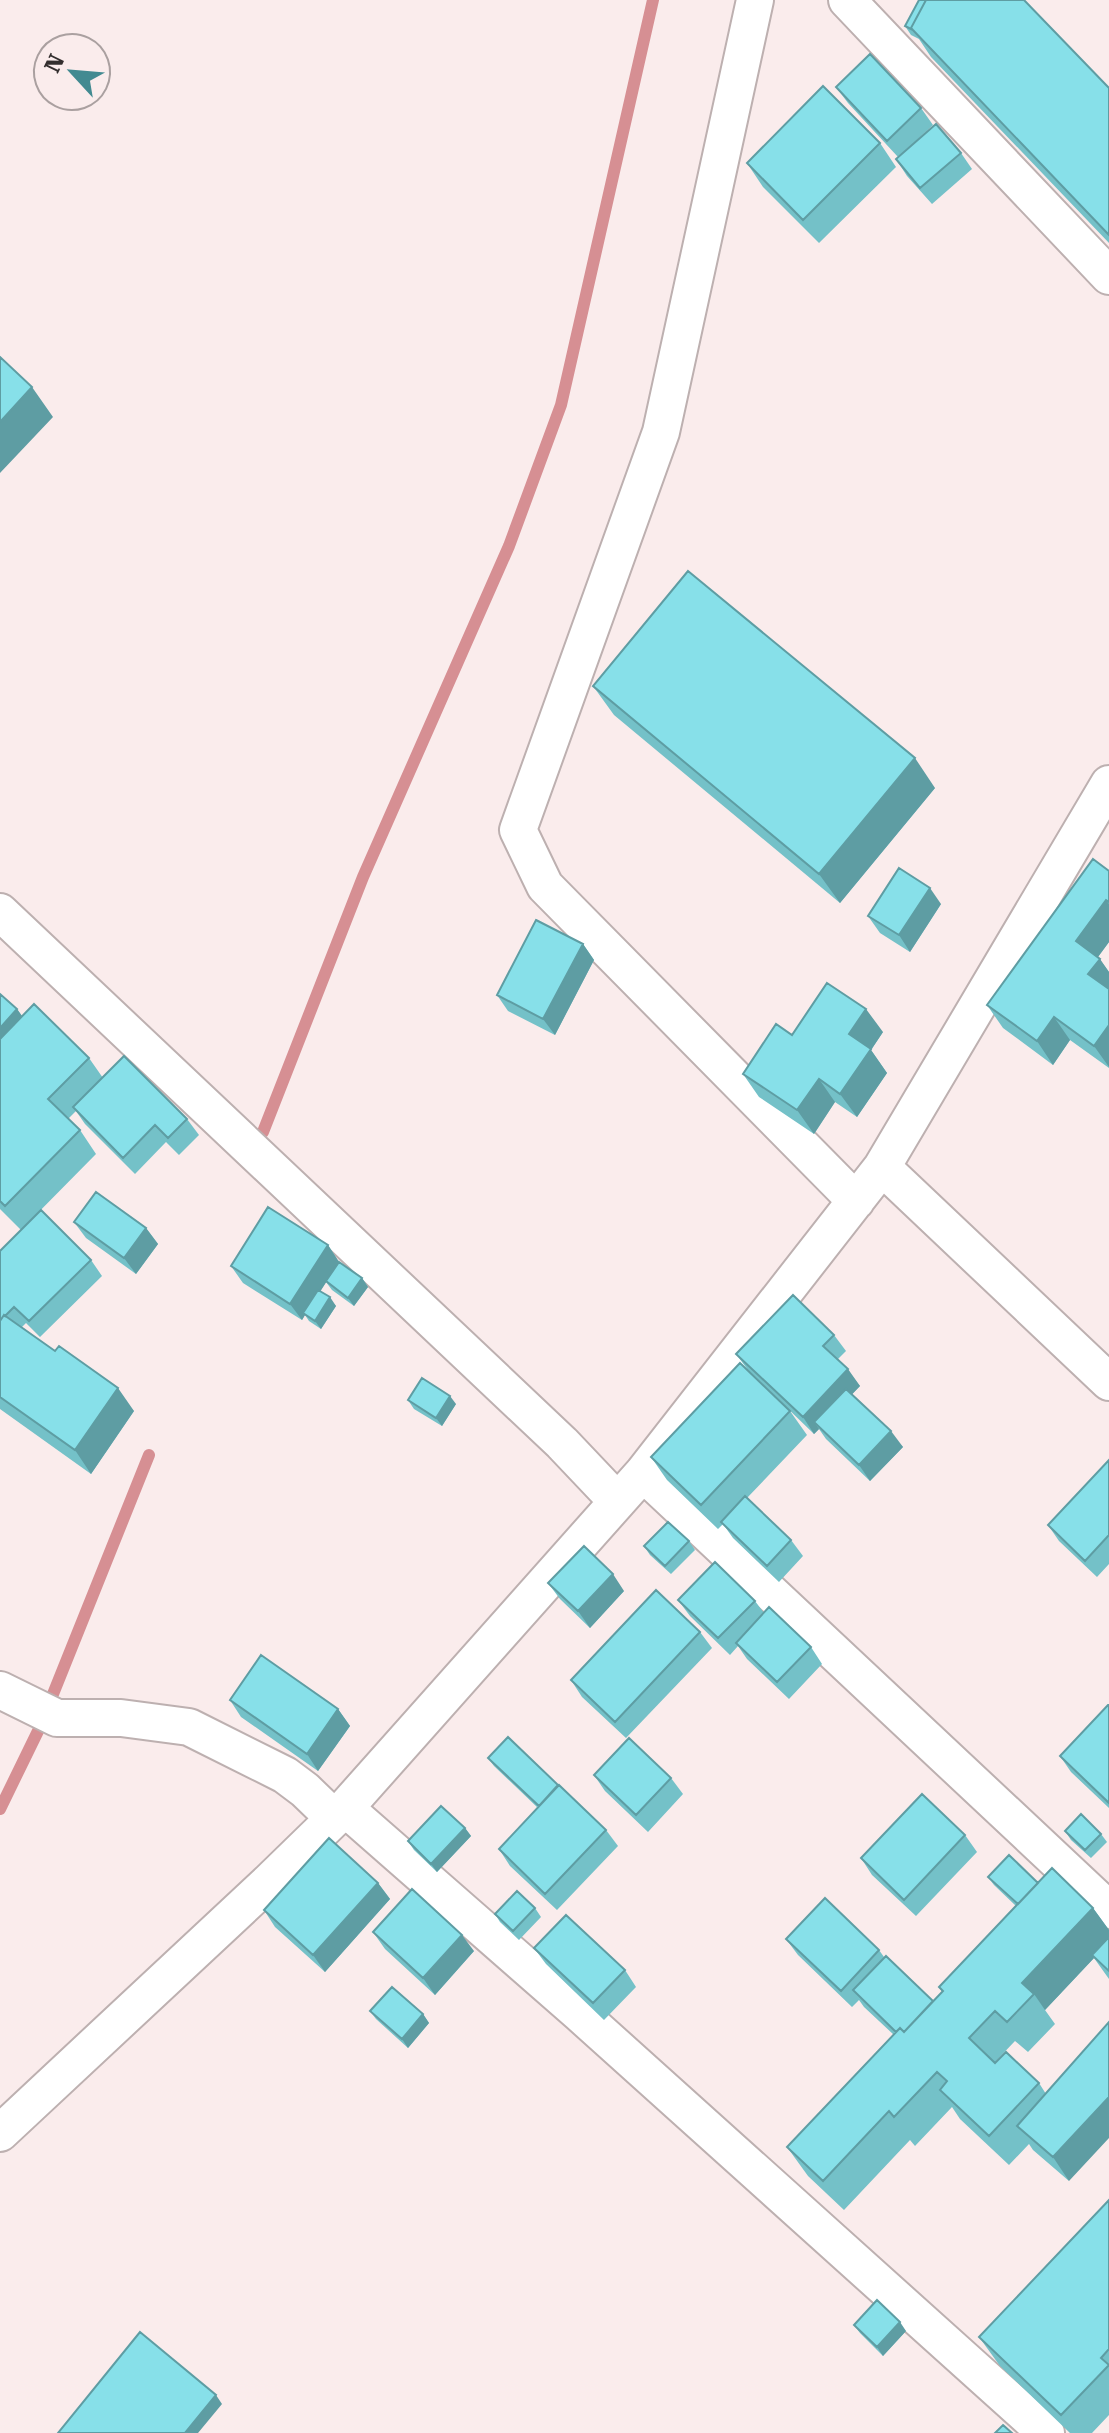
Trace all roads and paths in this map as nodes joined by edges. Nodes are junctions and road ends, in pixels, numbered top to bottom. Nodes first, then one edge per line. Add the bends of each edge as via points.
1 (755, 0) edge
2 (847, 0) edge
3 (1109, 276) edge
4 (1109, 784) edge
5 (0, 912) edge
6 (882, 1167) junction
7 (856, 1201) junction
8 (1109, 1382) edge
9 (643, 1473) junction
10 (617, 1501) junction
11 (0, 1690) edge
12 (340, 1813) junction
13 (1109, 1910) edge
14 (0, 2133) edge
15 (1046, 2433) edge

1 - 7 street via 661,432 518,830 545,886
2 - 3 street
4 - 6 street
5 - 10 street
6 - 7 street
6 - 8 street
7 - 9 street
9 - 10 street
9 - 13 street
10 - 12 street
11 - 12 street via 47,1713 189,1727 285,1775
12 - 14 street
12 - 15 street via 579,2013

